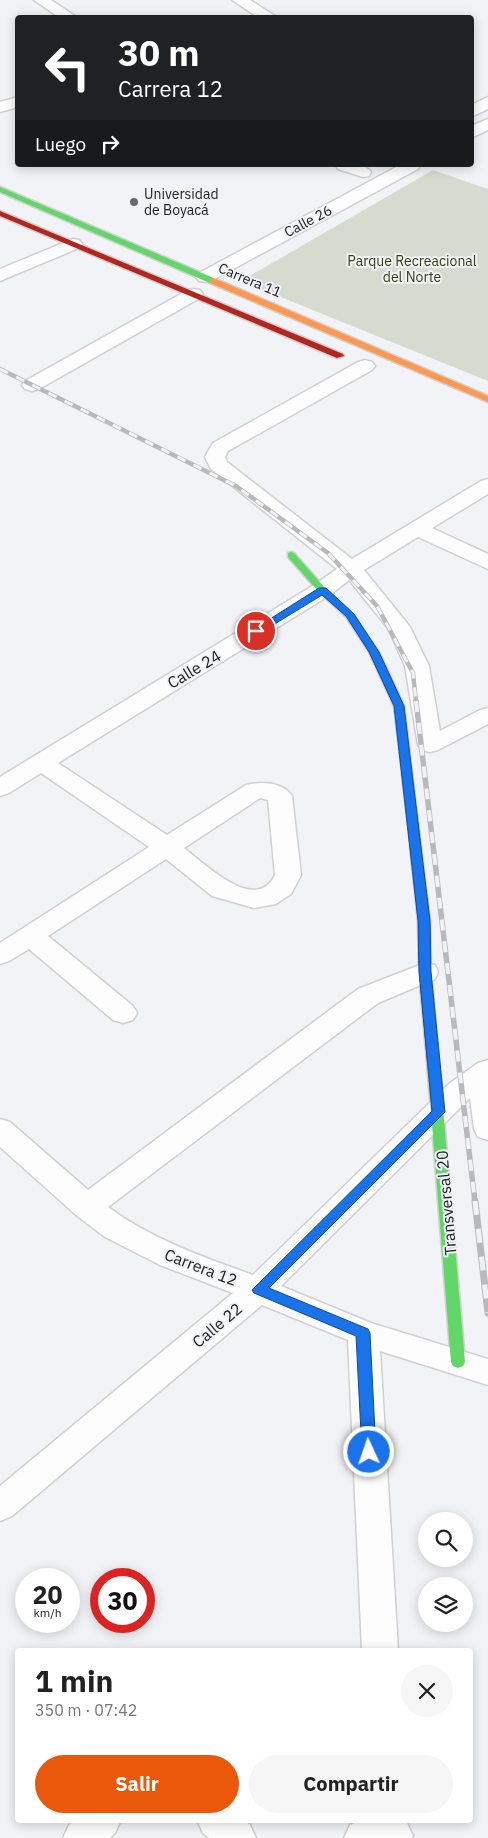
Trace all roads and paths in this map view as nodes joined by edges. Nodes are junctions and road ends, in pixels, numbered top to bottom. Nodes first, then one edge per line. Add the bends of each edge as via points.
1 (42, 0) edge
2 (239, 0) edge
3 (66, 15) edge
4 (266, 15) edge
5 (474, 96) edge
6 (488, 102) edge
7 (15, 103) edge
8 (0, 107) edge
9 (474, 110) edge
10 (488, 124) edge
11 (474, 131) edge
12 (408, 167) edge
13 (369, 168) edge
14 (345, 173) edge
15 (0, 189) edge
16 (0, 213) edge
17 (72, 244) junction
18 (202, 259) dead end
19 (185, 268) junction
20 (0, 276) edge
21 (205, 277) junction
22 (194, 294) junction
23 (369, 368) joint
24 (32, 384) dead end
25 (488, 400) edge
26 (488, 485) edge
27 (417, 529) junction
28 (290, 555) dead end
29 (488, 561) edge
30 (351, 569) junction
31 (322, 590) junction
32 (488, 716) edge
33 (41, 762) junction
34 (0, 788) edge
35 (167, 847) junction
36 (30, 936) junction
37 (0, 954) edge
38 (425, 972) junction
39 (123, 1013) dead end
40 (485, 1072) edge
41 (438, 1112) junction
42 (488, 1129) edge
43 (0, 1131) edge
44 (86, 1207) junction
45 (258, 1290) junction
46 (363, 1333) junction
47 (458, 1362) junction
48 (488, 1372) edge
49 (0, 1506) edge
50 (380, 1648) edge
51 (99, 1823) edge
52 (220, 1823) edge
53 (248, 1823) edge
54 (82, 1838) edge
55 (237, 1838) edge
56 (248, 1838) edge

1 - 3 street
2 - 4 street
5 - 6 street
6 - 9 street
7 - 8 street
10 - 11 street
12 - 21 street, Calle 26
13 - 14 street
15 - 19 main road, Carrera 11
16 - 17 main road
17 - 20 street
17 - 22 main road
18 - 19 street
19 - 21 main road, Carrera 11
21 - 25 main road, Carrera 11
22 - 23 main road
22 - 24 street
23 - 30 street via 220,446 215,456 218,465
26 - 27 street, Calle 24
27 - 29 street
27 - 30 street, Calle 24
28 - 31 main road, Transversal 20
30 - 31 street, Calle 24
30 - 32 street via 398,627 417,666 430,744
31 - 33 street, Calle 24
31 - 38 main road, Transversal 20 via 349,614 374,652 399,706 424,921
33 - 34 street, Calle 24
33 - 35 street
35 - 35 street via 221,890 254,899 267,898 282,888 288,875 280,796 268,791 255,790
35 - 36 street
36 - 37 street
36 - 39 street
38 - 41 main road, Transversal 20
38 - 44 street via 368,996
40 - 41 street, Calle 22
40 - 42 street
41 - 45 street, Calle 22
41 - 47 main road, Transversal 20
43 - 44 street, Carrera 12
44 - 45 street, Carrera 12 via 116,1229 171,1257
45 - 46 street, Carrera 12
45 - 49 street, Calle 22
46 - 47 street, Carrera 12
46 - 50 street
47 - 48 street, Carrera 12
51 - 54 street
52 - 55 street
53 - 56 street

